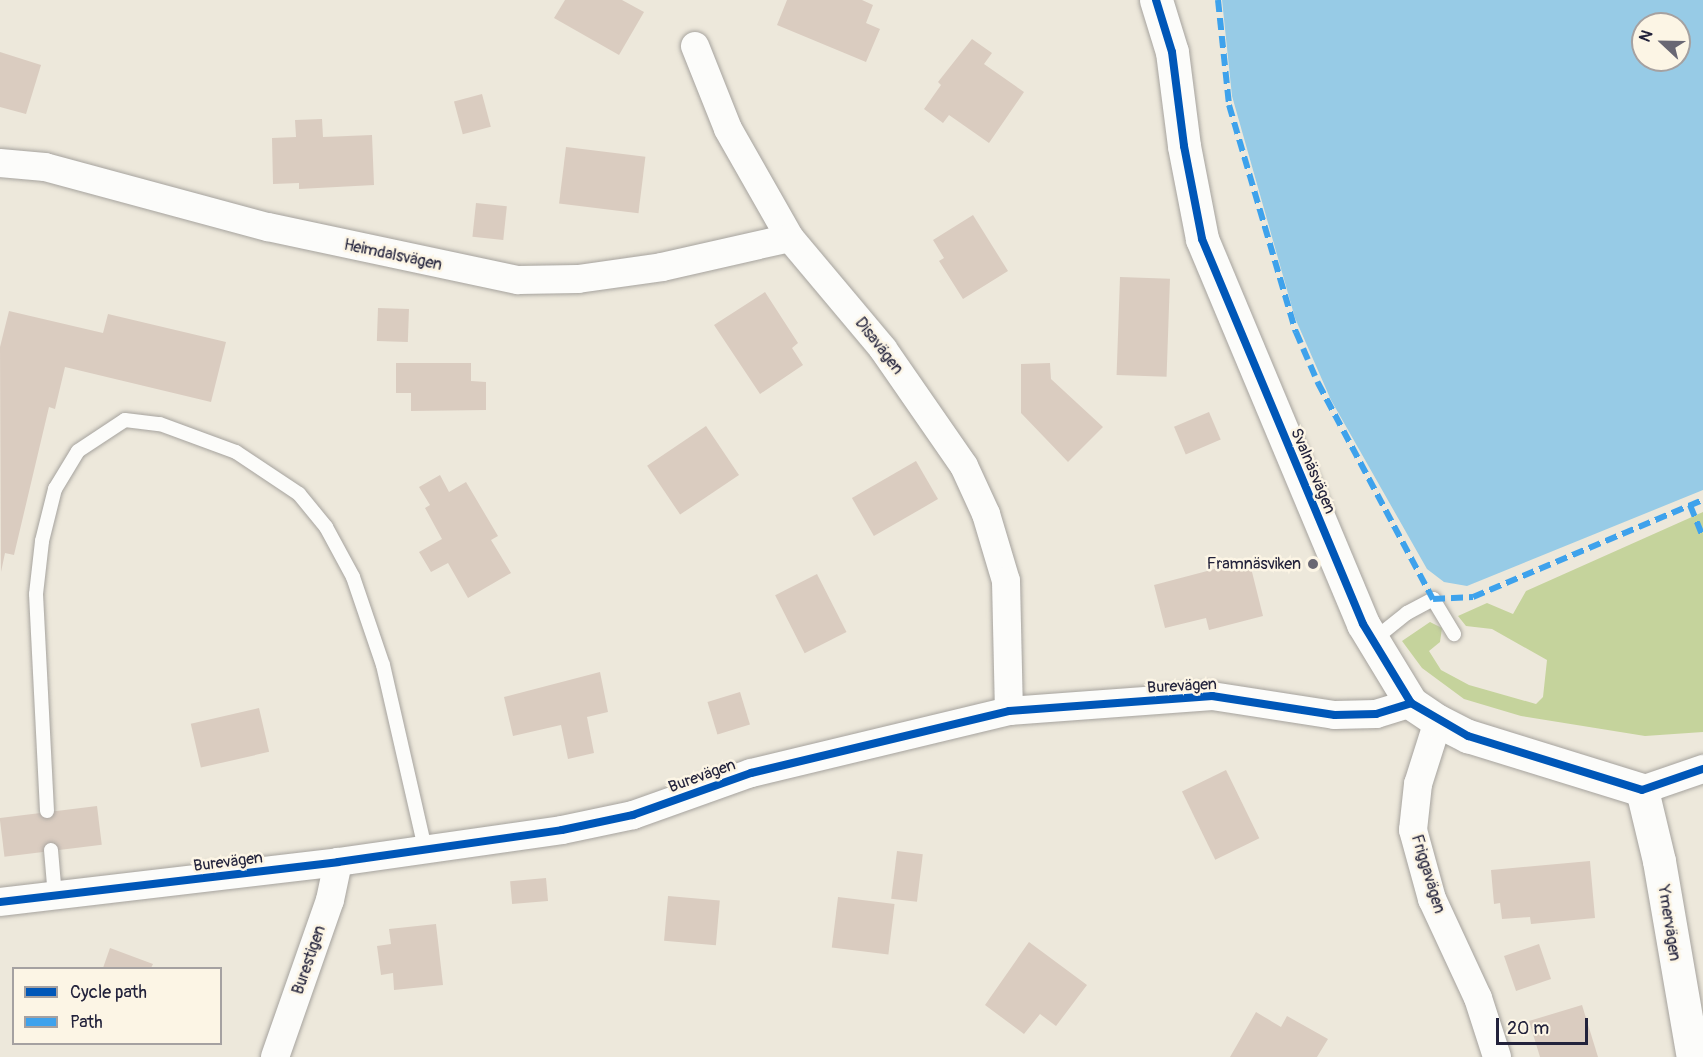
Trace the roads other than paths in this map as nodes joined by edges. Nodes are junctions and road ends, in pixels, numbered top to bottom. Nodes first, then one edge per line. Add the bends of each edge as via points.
1 (1156, 0) edge
2 (695, 46) dead end
3 (0, 163) edge
4 (790, 238) junction
5 (1454, 634) dead end
6 (1372, 641) junction
7 (1411, 703) junction
8 (1009, 711) junction
9 (1438, 721) junction
10 (1703, 769) edge
11 (1642, 790) junction
12 (47, 811) dead end
13 (425, 849) junction
14 (51, 850) dead end
15 (338, 862) junction
16 (55, 897) junction
17 (0, 902) edge
18 (275, 1057) edge
19 (1497, 1057) edge
20 (1693, 1057) edge

1 - 6 street, Svalnäsvägen via 1172,52 1184,146 1202,239
2 - 4 street, Disavägen via 728,129
3 - 4 street, Heimdalsvägen via 45,167 268,227 518,280 578,279 662,267
4 - 8 street, Disavägen via 883,349 964,466 987,514 1006,581
5 - 6 lane via 1433,598
6 - 7 street, Svalnäsvägen
7 - 8 street, Burevägen via 1376,714 1335,715 1212,696
7 - 9 street, Svalnäsvägen
8 - 13 street, Burevägen via 751,773 633,815
9 - 11 street, Svalnäsvägen via 1468,736
9 - 19 street, Friggavägen via 1418,784 1413,830 1432,899 1478,998
10 - 11 street
11 - 20 street, Ymervägen via 1659,861
12 - 13 lane via 36,594 42,541 56,489 78,451 125,420 160,424 236,452 299,494 326,526 353,577 383,665
13 - 15 street, Burevägen
14 - 16 lane
15 - 16 street, Burevägen
15 - 18 street, Burestigen via 330,900
16 - 17 street, Burevägen

